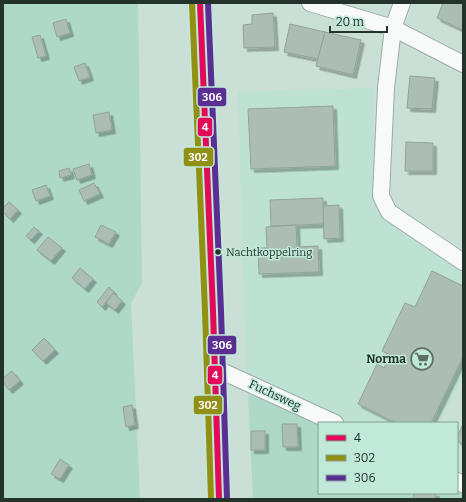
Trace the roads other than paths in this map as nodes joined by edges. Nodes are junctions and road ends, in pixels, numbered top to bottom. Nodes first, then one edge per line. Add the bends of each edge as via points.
1 (200, 3) edge
2 (310, 3) edge
3 (402, 3) edge
4 (393, 28) junction
5 (463, 64) edge
6 (463, 262) edge
7 (215, 368) junction
8 (333, 422) edge
9 (219, 499) edge

1 - 7 street
2 - 4 street
3 - 4 street
4 - 5 street
4 - 6 street via 386,88 381,196 388,212
7 - 8 street, Fuchsweg
7 - 9 street

